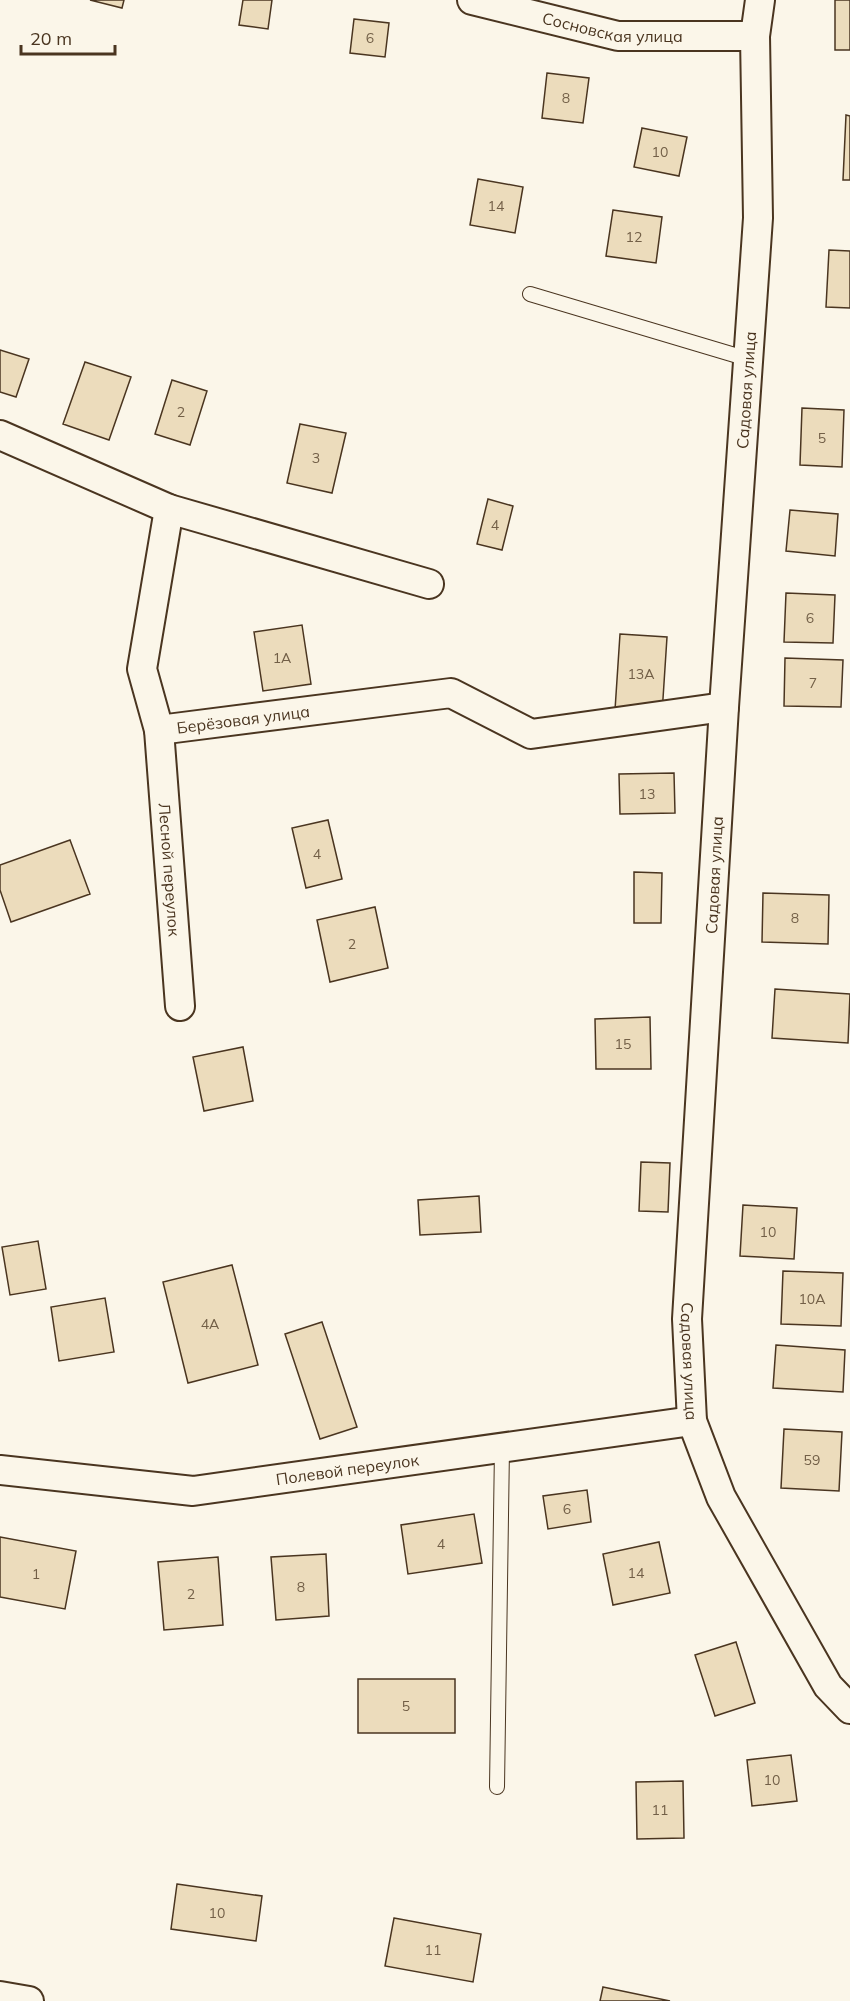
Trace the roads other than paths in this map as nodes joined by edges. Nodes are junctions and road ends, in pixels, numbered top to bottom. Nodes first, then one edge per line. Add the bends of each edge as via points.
1 (472, 0) edge
2 (760, 0) edge
3 (755, 36) junction
4 (530, 294) dead end
5 (748, 359) junction
6 (0, 435) edge
7 (169, 509) junction
8 (429, 584) dead end
9 (724, 707) junction
10 (159, 730) junction
11 (180, 1006) dead end
12 (692, 1421) junction
13 (502, 1448) junction
14 (0, 1470) edge
15 (850, 1709) edge
16 (497, 1787) dead end
17 (0, 1996) edge
18 (29, 2001) edge

1 - 3 street, Сосновская улица via 618,36
2 - 3 street, Садовая улица
3 - 5 street, Садовая улица via 758,218
4 - 5 lane
5 - 9 street, Садовая улица
6 - 7 street
7 - 8 street
7 - 10 street, Берёзовая улица via 142,669
9 - 10 street, Берёзовая улица via 531,734 451,693
9 - 12 street, Садовая улица via 687,1319
10 - 11 street, Лесной переулок
12 - 13 street, Полевой переулок
12 - 15 street, Садовая улица via 721,1497 828,1686
13 - 14 street, Полевой переулок via 193,1491
13 - 16 lane
17 - 18 street

